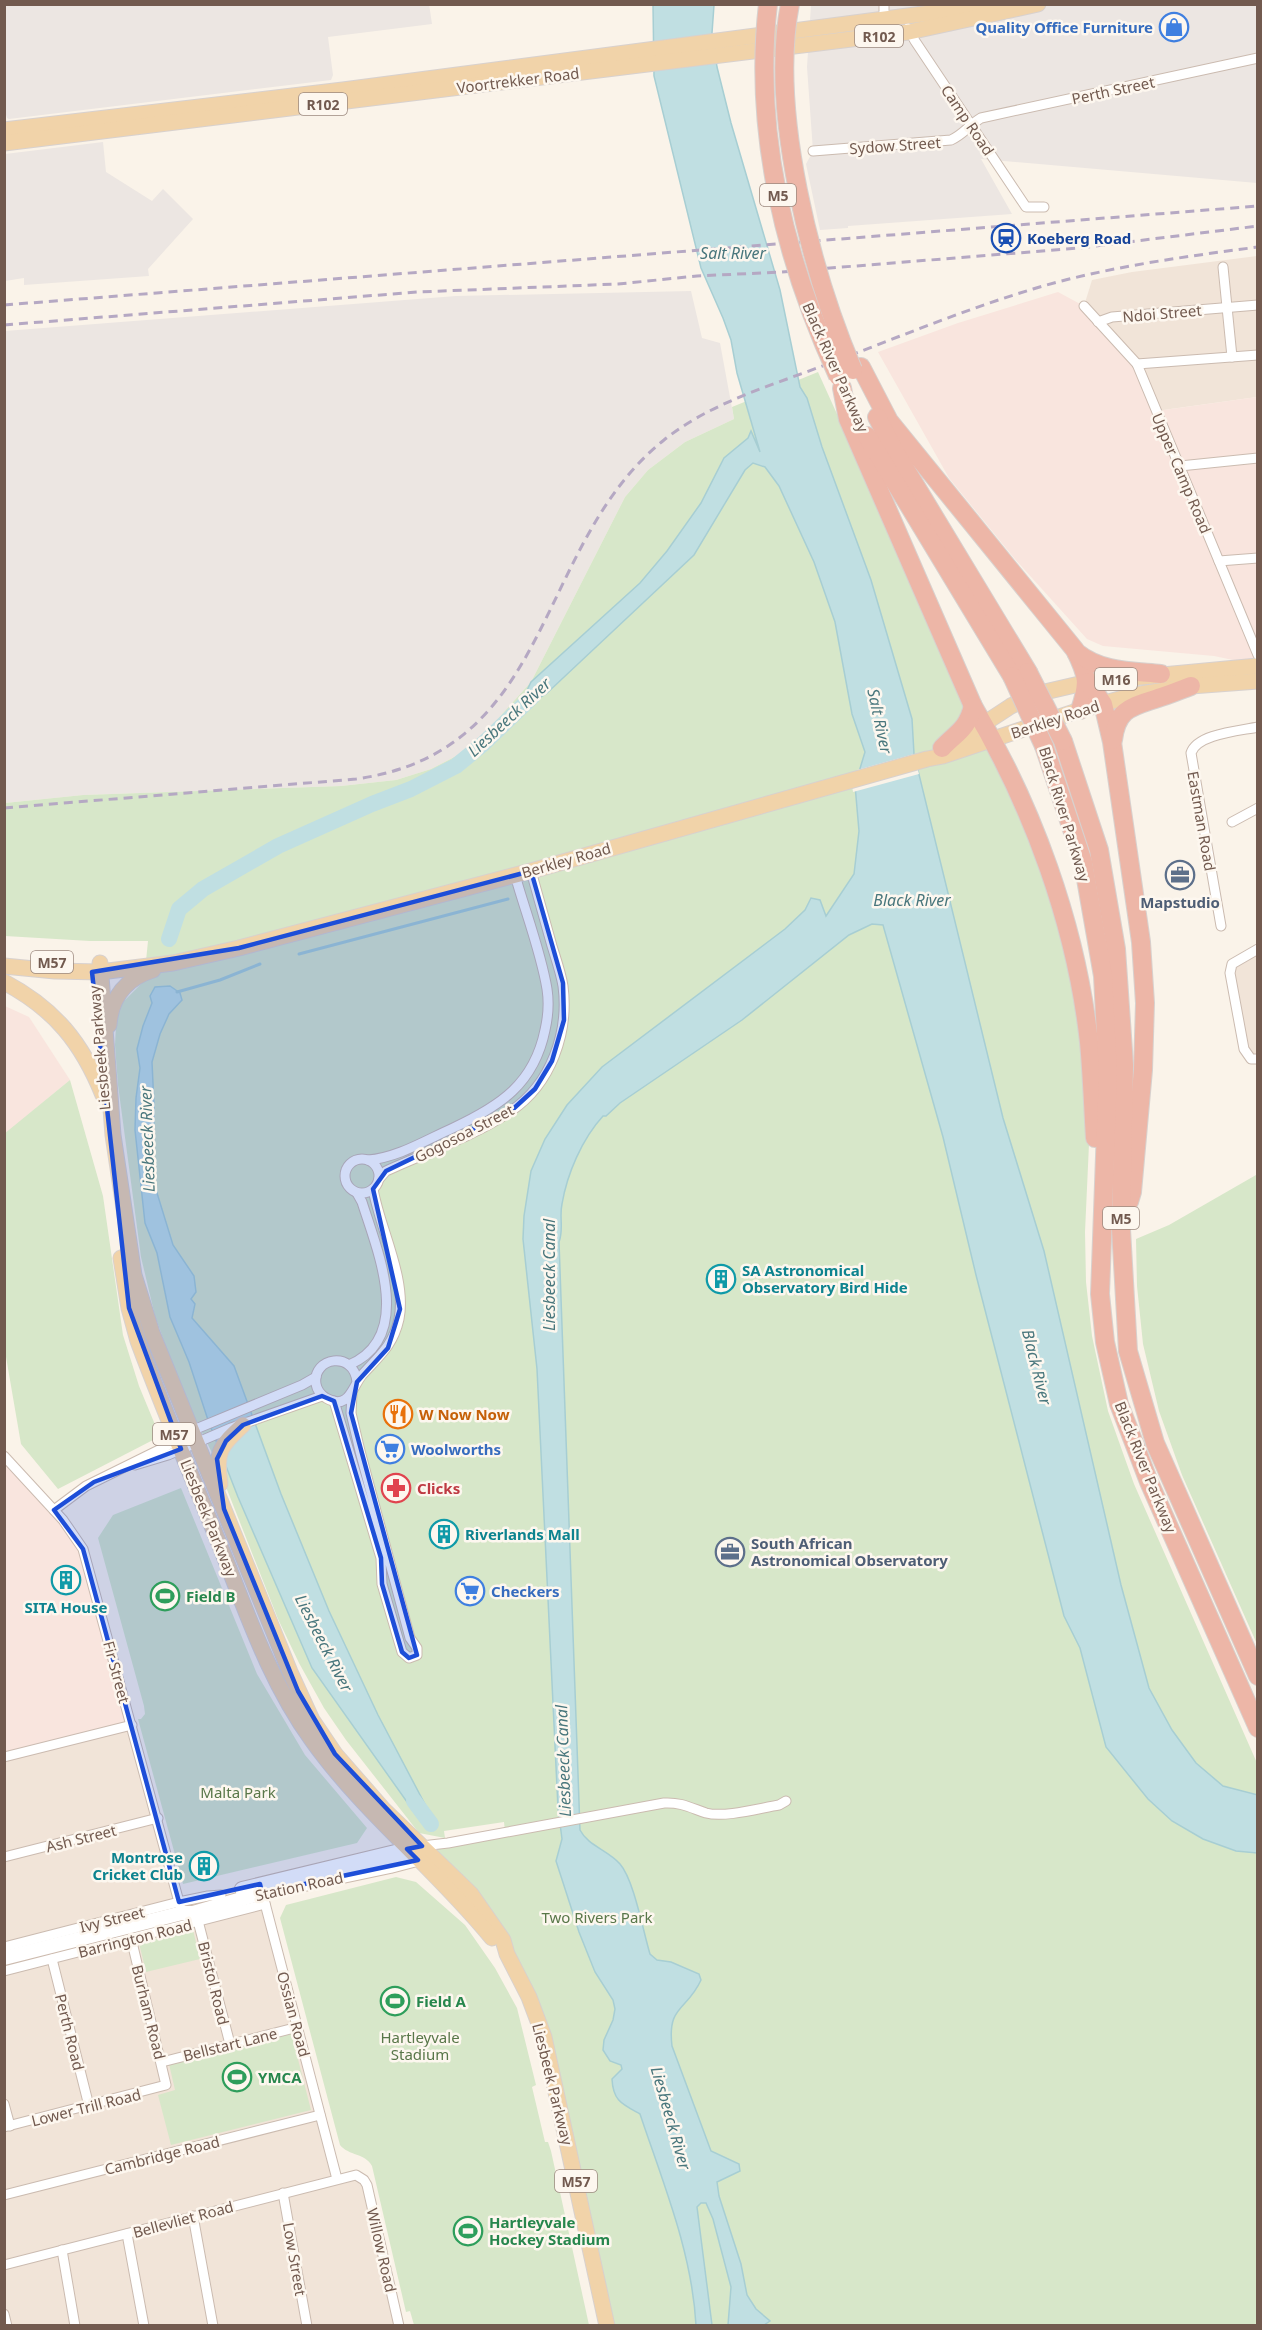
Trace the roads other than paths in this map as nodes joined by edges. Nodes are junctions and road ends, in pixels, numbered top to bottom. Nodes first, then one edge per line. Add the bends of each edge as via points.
1 (768, 4) edge
2 (790, 4) edge
3 (991, 5) edge
4 (1034, 5) edge
5 (885, 20) edge
6 (906, 24) junction
7 (1257, 58) edge
8 (176, 116) junction
9 (971, 124) junction
10 (4, 130) edge
11 (4, 143) edge
12 (813, 151) dead end
13 (1044, 207) dead end
14 (1223, 267) dead end
15 (1257, 305) edge
16 (1084, 306) dead end
17 (1227, 307) junction
18 (1098, 322) junction
19 (1257, 355) edge
20 (1232, 357) junction
21 (1137, 364) junction
22 (848, 375) junction
23 (1257, 458) edge
24 (1180, 466) junction
25 (1257, 558) edge
26 (1219, 561) junction
27 (1075, 651) junction
28 (1257, 655) edge
29 (1257, 666) edge
30 (1020, 674) junction
31 (1161, 674) junction
32 (1257, 681) edge
33 (1088, 682) junction
34 (1191, 686) junction
35 (1103, 704) junction
36 (973, 706) junction
37 (1080, 710) junction
38 (1257, 727) edge
39 (988, 733) junction
40 (1112, 742) junction
41 (930, 756) junction
42 (1257, 808) edge
43 (1232, 822) dead end
44 (531, 871) junction
45 (515, 875) junction
46 (1221, 926) dead end
47 (1257, 949) edge
48 (204, 956) junction
49 (4, 959) edge
50 (172, 963) junction
51 (4, 966) edge
52 (96, 968) junction
53 (4, 982) edge
54 (1257, 1059) edge
55 (107, 1061) junction
56 (103, 1095) junction
57 (368, 1160) junction
58 (379, 1179) junction
59 (373, 1189) junction
60 (357, 1193) junction
61 (1121, 1229) junction
62 (1100, 1294) junction
63 (349, 1365) junction
64 (316, 1377) junction
65 (357, 1382) junction
66 (352, 1394) junction
67 (322, 1396) junction
68 (334, 1401) junction
69 (243, 1425) junction
70 (194, 1437) junction
71 (179, 1444) junction
72 (4, 1456) edge
73 (224, 1509) junction
74 (54, 1510) junction
75 (1257, 1676) edge
76 (132, 1725) junction
77 (1257, 1728) edge
78 (4, 1757) edge
79 (786, 1801) dead end
80 (158, 1818) junction
81 (420, 1852) junction
82 (4, 1857) edge
83 (262, 1894) junction
84 (180, 1908) junction
85 (198, 1921) junction
86 (129, 1933) junction
87 (4, 1947) edge
88 (4, 1959) edge
89 (52, 1959) junction
90 (4, 1971) edge
91 (298, 2027) junction
92 (230, 2044) junction
93 (162, 2062) junction
94 (166, 2085) joint
95 (4, 2104) edge
96 (89, 2106) junction
97 (320, 2115) junction
98 (7, 2126) edge
99 (361, 2177) joint
100 (337, 2179) junction
101 (283, 2193) junction
102 (4, 2195) edge
103 (194, 2216) junction
104 (127, 2234) junction
105 (62, 2250) junction
106 (4, 2265) edge
107 (4, 2314) edge
108 (7, 2325) edge
109 (75, 2325) edge
110 (144, 2325) edge
111 (213, 2325) edge
112 (307, 2325) edge
113 (399, 2325) edge
114 (607, 2325) edge

1 - 22 highway, Black River Parkway / M5, bridge via 765,97 773,170 786,234 805,297
2 - 22 highway, Black River Parkway / M5, bridge via 785,62 787,115 804,211
3 - 4 main road, Voortrekker Road / R102
3 - 6 main road, Voortrekker Road / R102
4 - 6 main road, Voortrekker Road / R102 via 993,15
5 - 6 main road, Voortrekker Road / R102
5 - 8 main road, Voortrekker Road / R102 via 726,48
6 - 9 street, Camp Road
7 - 9 street, Perth Street via 981,118
8 - 10 main road, Voortrekker Road / R102
8 - 11 main road, Voortrekker Road / R102
9 - 12 street, Sydow Street via 961,136 951,140
9 - 13 street, Camp Road via 1026,207
14 - 17 street
15 - 17 street, Ndoi Street
16 - 18 street, Upper Camp Road
17 - 18 street, Ndoi Street via 1112,316
17 - 20 street
18 - 21 street, Upper Camp Road
19 - 20 street
20 - 21 street
21 - 24 street, Upper Camp Road
22 - 27 highway
22 - 30 highway, Black River Parkway / M5
22 - 36 highway via 848,419
23 - 24 street
24 - 26 street, Upper Camp Road
25 - 26 street
26 - 28 street, Upper Camp Road
27 - 31 highway via 1090,662 1111,669
27 - 33 highway
29 - 31 main road, Berkley Road / M16
30 - 61 highway, Black River Parkway / M5, bridge via 1063,741 1099,850 1116,949 1124,1065
30 - 62 highway, Black River Parkway / M5, bridge via 1083,862 1103,976 1108,1074
31 - 33 main road, Berkley Road / M16
32 - 34 main road, Berkley Road / M16
33 - 35 highway
33 - 37 highway
33 - 39 main road, Berkley Road / M16 via 1036,694 1011,706
34 - 35 main road, Berkley Road / M16
34 - 40 highway via 1127,710 1114,728
35 - 37 main road, Berkley Road / M16
35 - 40 highway
36 - 39 highway
36 - 41 highway via 965,727
37 - 39 main road, Berkley Road / M16
38 - 46 street, Eastman Road via 1203,739 1191,753
39 - 41 main road, Berkley Road via 943,756
39 - 62 highway via 1044,857 1079,982 1089,1042 1095,1143 1092,1268
40 - 61 highway via 1141,942 1145,1003 1132,1192
41 - 44 main road, Berkley Road
42 - 43 street
44 - 45 main road, Berkley Road
44 - 58 street, Gogosoa Street via 563,983 564,1020 552,1061 535,1089 512,1110 386,1171
45 - 48 main road, Berkley Road
45 - 57 street, Gogosoa Street via 548,996 545,1031 534,1063 509,1095 488,1110 399,1152
47 - 54 street via 1232,963 1230,973 1244,1049 1251,1059
48 - 50 main road, Berkley Road / M57
48 - 52 main road, Berkley Road / M57
49 - 52 main road, M57
50 - 52 main road, Berkley Road / M57
50 - 55 main road via 136,977 118,995 110,1014
51 - 52 main road, M57
52 - 55 main road, Liesbeek Parkway / M57
52 - 56 main road, Liesbeek Parkway / M57
53 - 56 main road via 38,1003 67,1030 89,1062
55 - 70 main road, Liesbeek Parkway / M57 via 113,1135 134,1275 152,1333
56 - 71 main road, Liesbeek Parkway / M57 via 129,1308
57 - 58 street via 377,1168
57 - 60 street via 351,1162 345,1171 345,1182
58 - 59 street
59 - 60 street
59 - 65 street via 396,1277 400,1309 388,1348
60 - 63 street via 382,1268 387,1304 376,1341
61 - 75 highway, Black River Parkway / M5 via 1128,1351 1155,1443
62 - 77 highway, Black River Parkway / M5 via 1105,1342 1119,1404
63 - 64 street via 336,1360 329,1362
63 - 65 street
64 - 67 street
64 - 70 street
65 - 66 street
66 - 68 street
66 - 68 street via 351,1413 403,1615 417,1648 414,1658 402,1652 382,1584 381,1558
67 - 68 street
67 - 69 street
69 - 70 street
69 - 73 main road via 226,1441 217,1459
70 - 71 street
70 - 73 main road, Liesbeek Parkway / M57
71 - 74 street via 148,1463 127,1467 86,1486
71 - 81 main road, Liesbeek Parkway / M57 via 286,1699 331,1767 360,1800
72 - 74 street, Fir Street
73 - 81 main road, Liesbeek Parkway / M57 via 312,1720 350,1773
74 - 76 street, Fir Street via 83,1549
76 - 78 street
76 - 80 street, Fir Street
79 - 81 street via 722,1813 673,1803 448,1843
80 - 82 street, Ash Street
80 - 84 street, Fir Street
81 - 83 main road, Station Road
81 - 114 main road, Liesbeek Parkway / M57 via 482,1907 530,1997 544,2037
83 - 84 main road, Station Road via 221,1895
83 - 84 main road, Station Road via 193,1913
83 - 85 street, Barrington Road
83 - 91 street, Ossian Road
84 - 86 main road, Station Road
84 - 87 street, Ivy Street
85 - 86 street, Barrington Road
85 - 92 street, Bristol Road
86 - 88 main road, Station Road
86 - 89 street, Barrington Road
86 - 93 street, Burham Road
89 - 90 street, Barrington Road
89 - 96 street, Perth Road
91 - 92 street, Bellstart Lane
91 - 97 street, Ossian Road
92 - 93 street, Bellstart Lane
93 - 94 street, Burham Road
94 - 96 street, Lower Trill Road
95 - 98 street
96 - 98 street, Lower Trill Road
97 - 100 street, Ossian Road
97 - 102 street, Cambridge Road
99 - 100 street, Bellevliet Road
99 - 113 street, Willow Road via 367,2185
100 - 101 street, Bellevliet Road
101 - 103 street, Bellevliet Road
101 - 112 street, Low Street
103 - 104 street, Bellevliet Road
103 - 111 street
104 - 105 street, Bellevliet Road
104 - 110 street
105 - 106 street, Bellevliet Road
105 - 109 street
107 - 108 street

